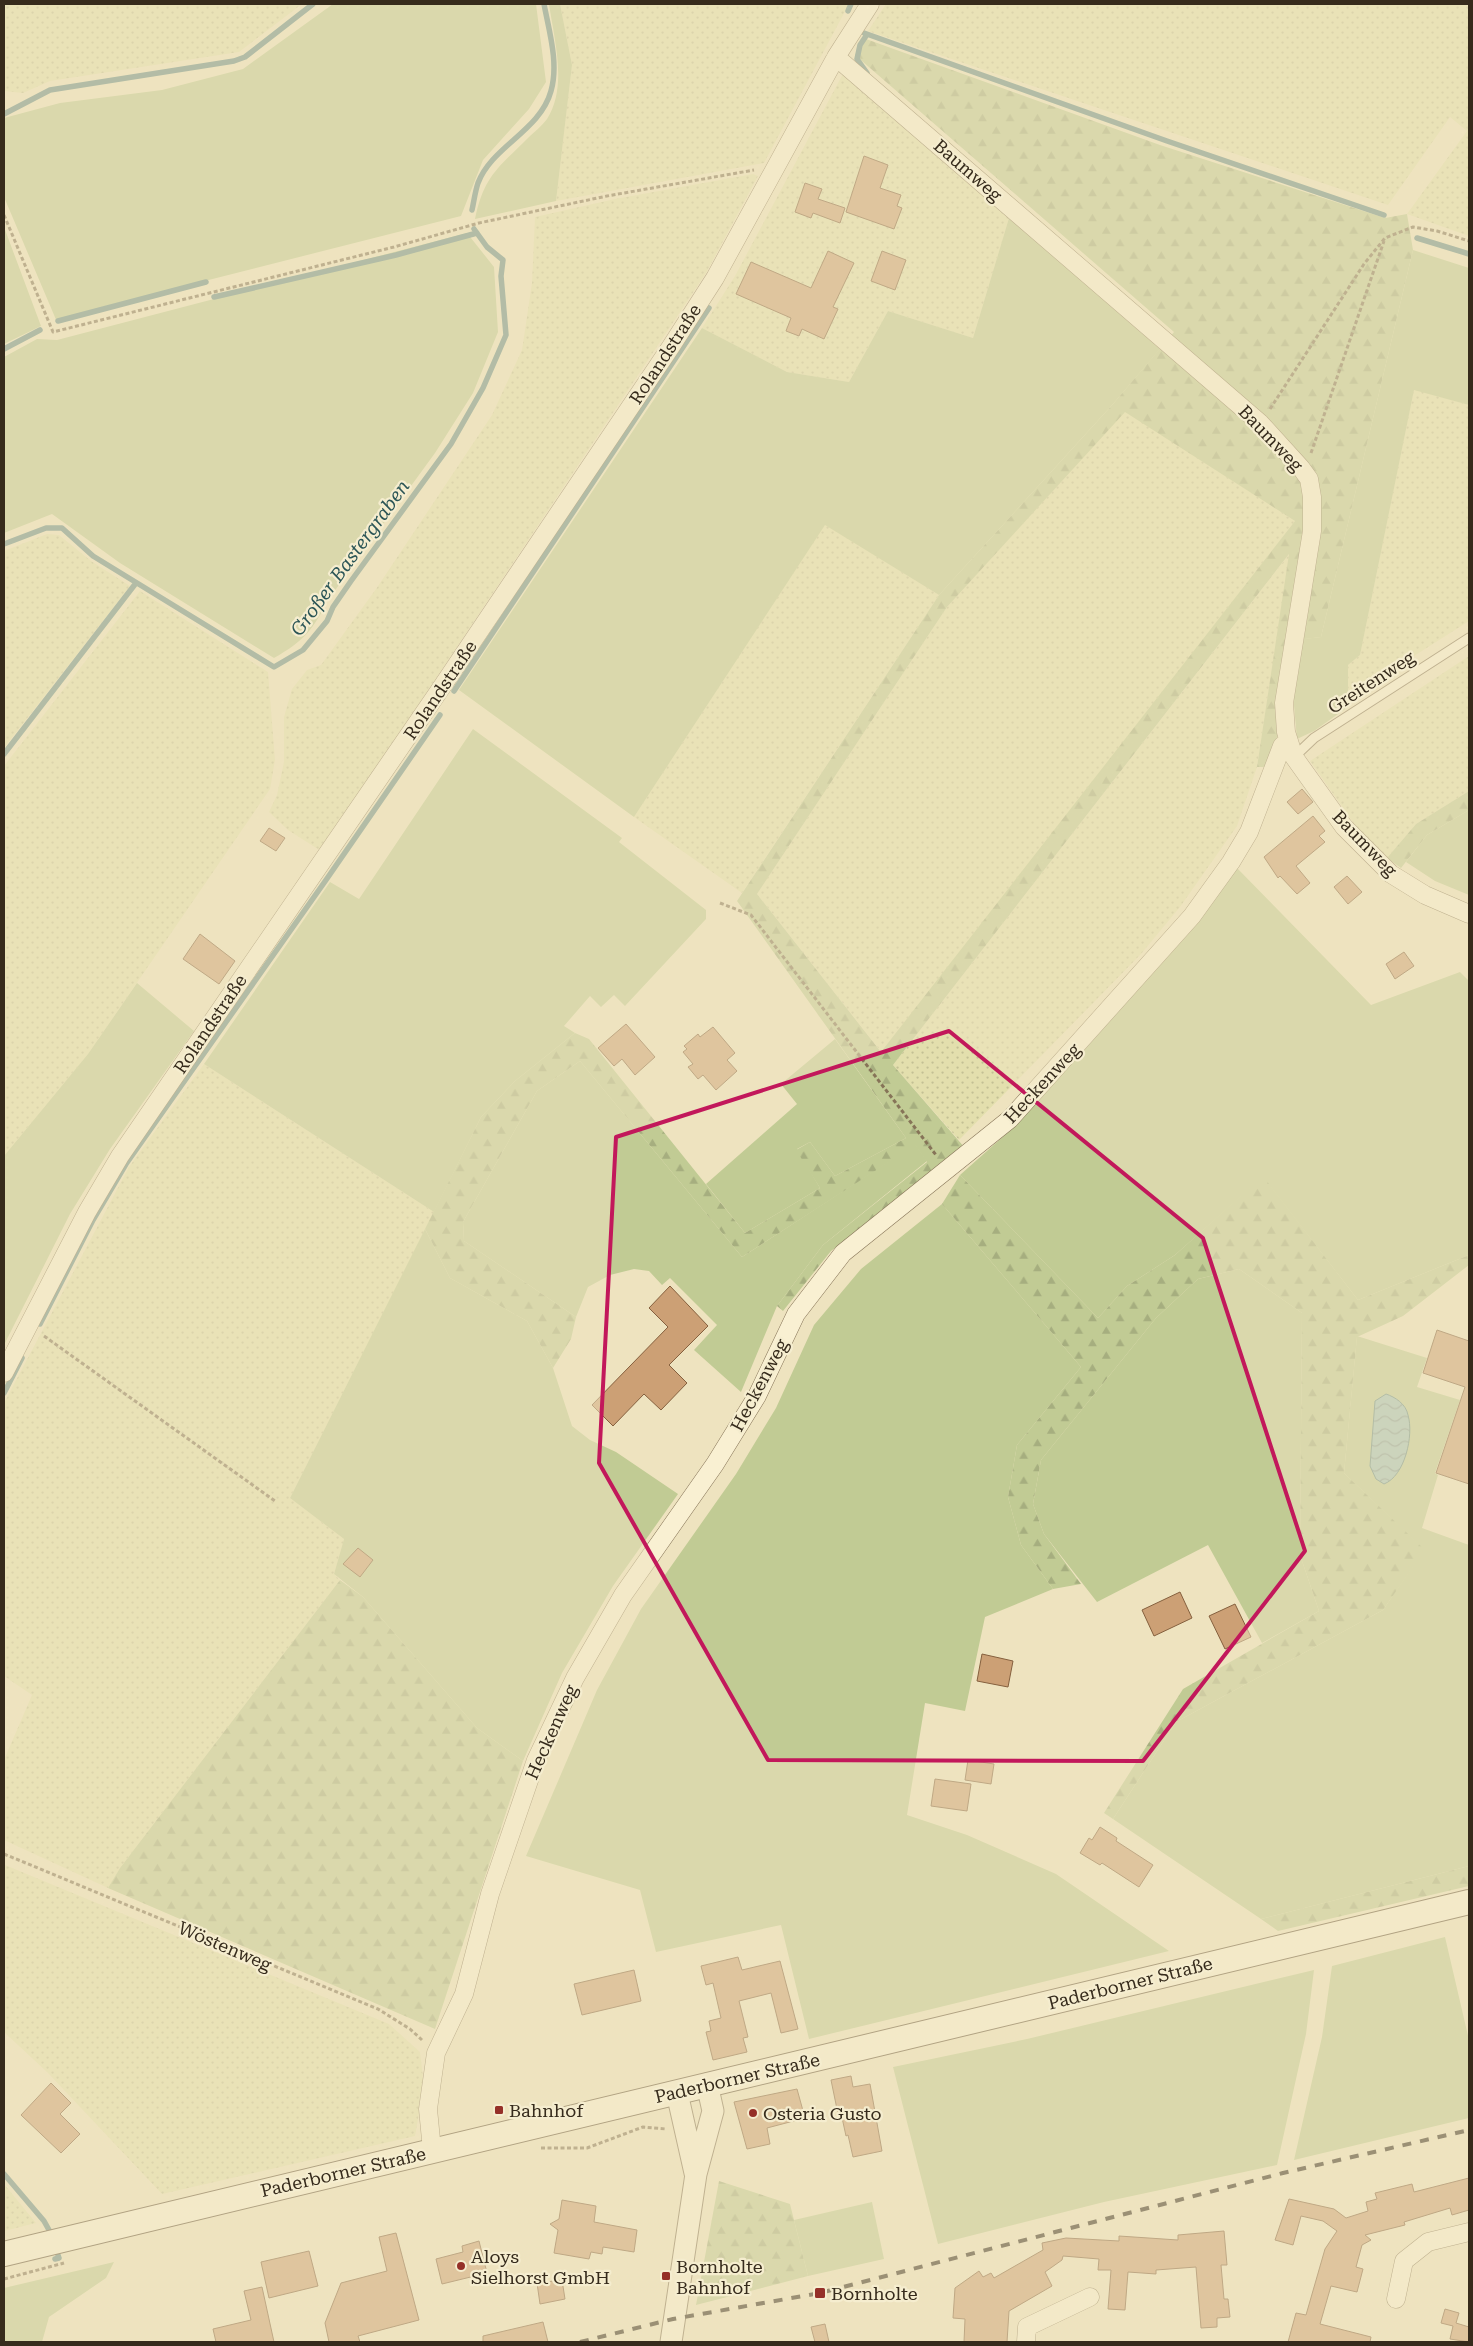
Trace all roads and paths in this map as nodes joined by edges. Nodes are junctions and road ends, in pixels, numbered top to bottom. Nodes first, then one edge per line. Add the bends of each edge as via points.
1 (870, 4) edge
2 (836, 57) junction
3 (777, 166) junction
4 (4, 215) edge
5 (1385, 238) junction
6 (1469, 241) edge
7 (1260, 423) junction
8 (1301, 468) junction
9 (1469, 638) edge
10 (1291, 749) junction
11 (720, 903) dead end
12 (1469, 914) edge
13 (948, 1169) junction
14 (28, 1325) junction
15 (4, 1373) edge
16 (275, 1500) dead end
17 (4, 1854) edge
18 (1469, 1902) edge
19 (436, 2053) junction
20 (707, 2084) junction
21 (676, 2093) junction
22 (672, 2130) dead end
23 (536, 2148) dead end
24 (432, 2150) junction
25 (696, 2174) junction
26 (1469, 2232) edge
27 (4, 2254) edge
28 (1090, 2297) dead end
29 (1396, 2299) dead end
30 (671, 2342) edge
31 (1026, 2342) edge

1 - 2 street, Rolandstraße
2 - 3 street, Rolandstraße
2 - 7 street, Baumweg
3 - 4 path via 479,223 53,332
3 - 14 street, Rolandstraße via 715,278 670,348 439,692 120,1156
5 - 6 path via 1413,227
5 - 7 path via 1364,264
5 - 8 path via 1309,460
7 - 8 street, Baumweg
8 - 10 street, Baumweg via 1309,479 1312,531 1284,703
9 - 10 lane, Greitenweg via 1314,738
10 - 12 street, Baumweg via 1344,827 1391,874 1425,895
10 - 13 street, Heckenweg via 1282,746 1249,832 1192,916 1010,1119
11 - 13 path via 751,915
13 - 19 street, Heckenweg via 843,1253 796,1314 757,1396 715,1464 623,1594 575,1678 536,1760 490,1894 464,1994
14 - 15 street, Rolandstraße
14 - 16 path
17 - 19 path, Wöstenweg via 378,2009 410,2029
18 - 20 main road, Paderborner Straße
19 - 24 street, Heckenweg via 428,2109
20 - 21 main road, Paderborner Straße
20 - 25 street via 713,2111
21 - 24 main road, Paderborner Straße
21 - 25 street
22 - 23 path via 643,2127 588,2148
24 - 27 main road, Paderborner Straße
25 - 30 street
26 - 29 street via 1428,2242 1404,2261
28 - 31 street via 1027,2328

